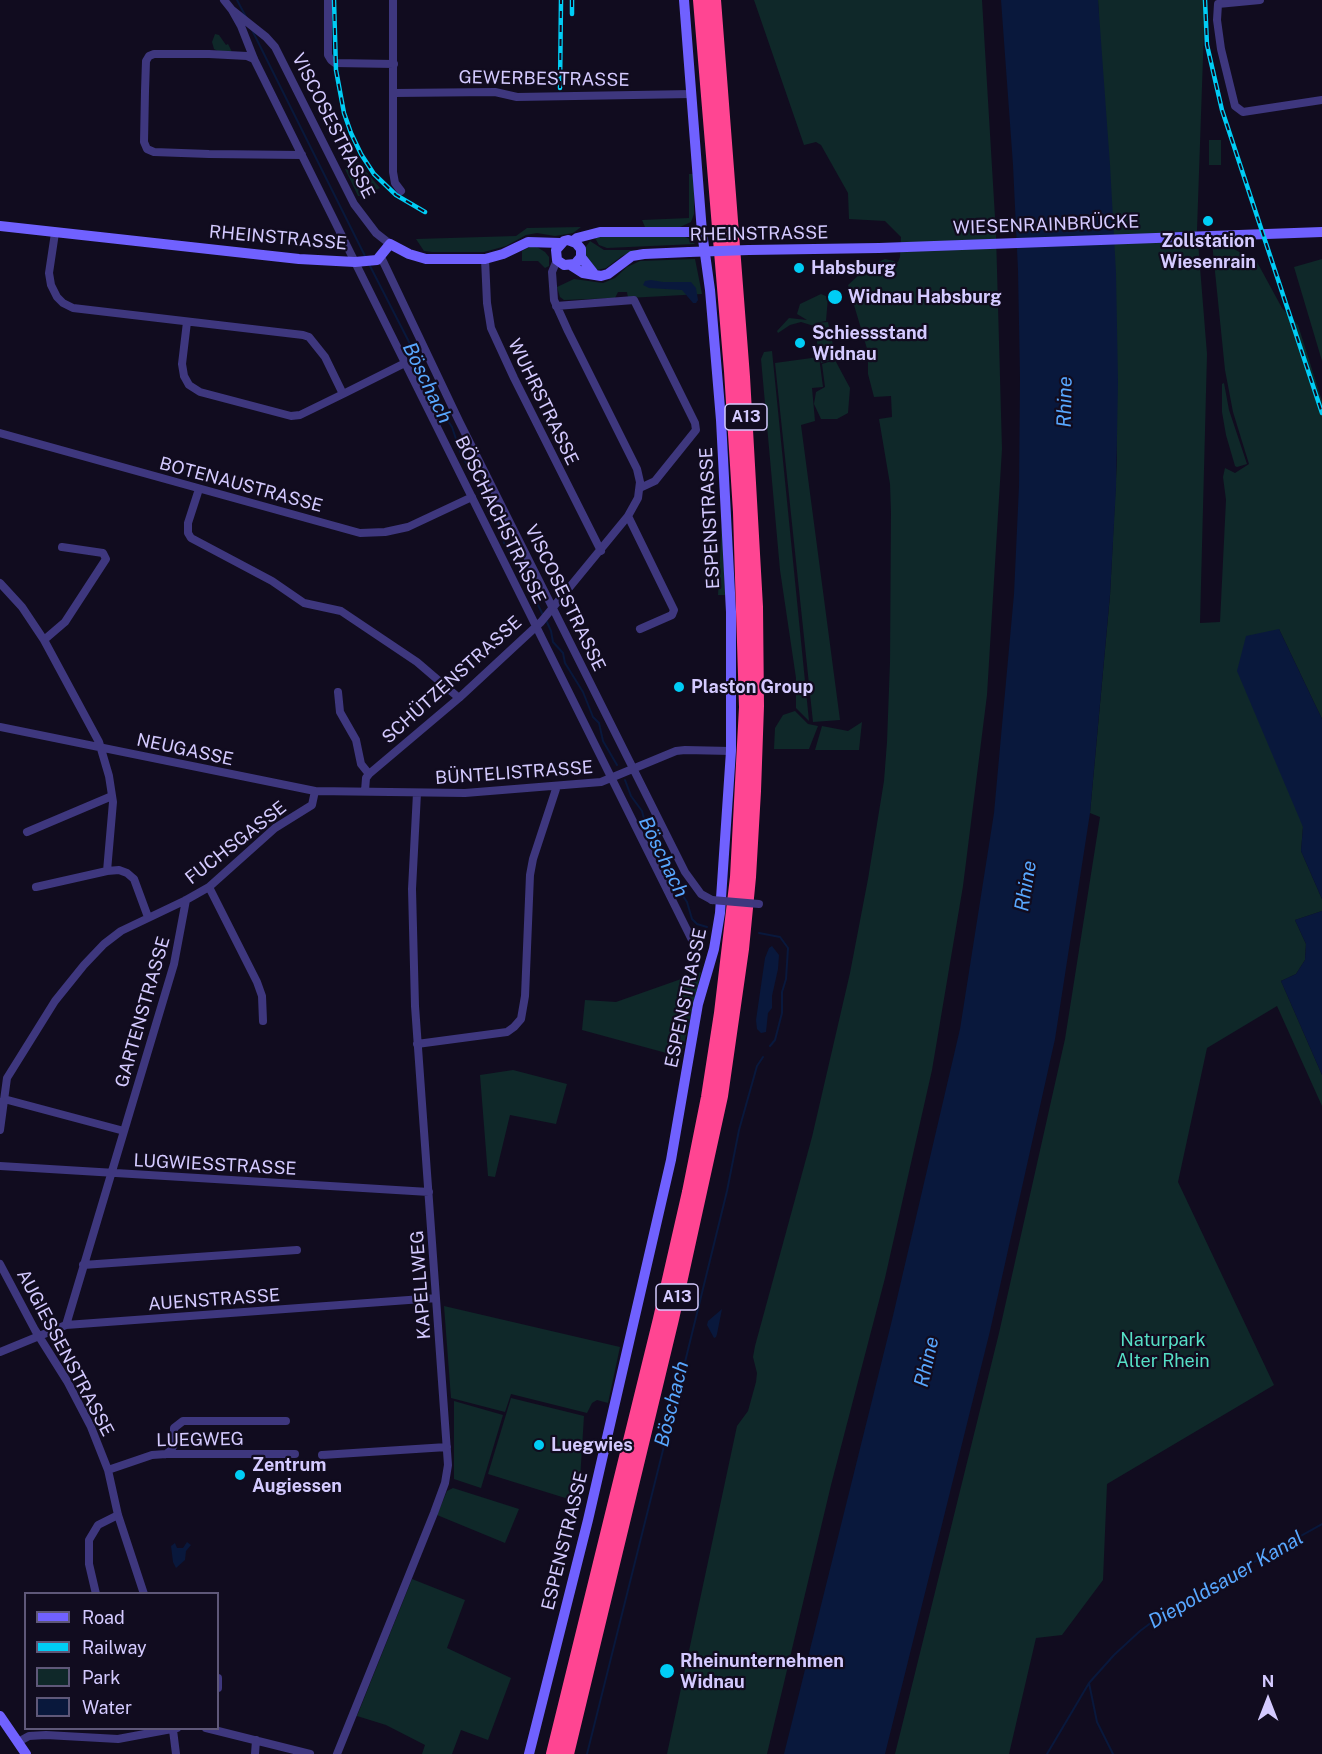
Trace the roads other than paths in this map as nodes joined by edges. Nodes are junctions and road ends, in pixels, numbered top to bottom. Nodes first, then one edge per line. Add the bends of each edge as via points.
1 (225, 0) edge
2 (328, 0) edge
3 (393, 0) edge
4 (684, 0) edge
5 (700, 0) edge
6 (714, 0) edge
7 (1260, 0) edge
8 (1218, 2) edge
9 (232, 10) junction
10 (275, 47) joint
11 (254, 59) junction
12 (394, 64) junction
13 (394, 93) junction
14 (692, 94) junction
15 (1322, 100) edge
16 (302, 154) junction
17 (401, 191) dead end
18 (0, 226) edge
19 (702, 232) junction
20 (1322, 232) edge
21 (55, 233) junction
22 (390, 244) junction
23 (894, 246) joint
24 (578, 249) junction
25 (557, 252) junction
26 (379, 258) junction
27 (485, 259) junction
28 (357, 262) junction
29 (570, 266) junction
30 (595, 275) junction
31 (552, 278) junction
32 (556, 306) junction
33 (187, 322) junction
34 (405, 363) junction
35 (343, 393) junction
36 (0, 434) edge
37 (640, 488) junction
38 (199, 489) junction
39 (472, 497) junction
40 (628, 516) junction
41 (62, 548) dead end
42 (601, 550) junction
43 (0, 583) edge
44 (552, 609) junction
45 (538, 624) junction
46 (640, 629) dead end
47 (44, 640) junction
48 (338, 692) dead end
49 (459, 698) junction
50 (0, 727) edge
51 (100, 747) junction
52 (731, 752) junction
53 (631, 768) junction
54 (369, 774) junction
55 (611, 778) junction
56 (557, 786) junction
57 (315, 791) junction
58 (365, 791) junction
59 (417, 793) junction
60 (112, 796) junction
61 (27, 832) dead end
62 (107, 871) junction
63 (36, 887) dead end
64 (209, 887) junction
65 (186, 900) junction
66 (759, 904) dead end
67 (148, 917) junction
68 (695, 946) dead end
69 (262, 1021) dead end
70 (417, 1044) junction
71 (4, 1076) edge
72 (4, 1099) junction
73 (0, 1130) edge
74 (123, 1131) junction
75 (0, 1166) edge
76 (112, 1174) junction
77 (429, 1192) junction
78 (297, 1250) dead end
79 (0, 1264) edge
80 (83, 1265) junction
81 (436, 1298) junction
82 (66, 1325) junction
83 (38, 1336) junction
84 (0, 1352) edge
85 (286, 1421) dead end
86 (629, 1444) junction
87 (447, 1447) junction
88 (166, 1454) junction
89 (295, 1454) dead end
90 (322, 1455) dead end
91 (108, 1470) junction
92 (118, 1515) junction
93 (96, 1592) edge
94 (144, 1592) edge
95 (0, 1716) edge
96 (169, 1730) edge
97 (175, 1730) edge
98 (215, 1730) edge
99 (256, 1740) junction
100 (18, 1742) junction
101 (26, 1754) edge
102 (176, 1754) edge
103 (255, 1754) edge
104 (310, 1754) edge
105 (337, 1754) edge
106 (530, 1754) edge
107 (546, 1754) edge
108 (552, 1754) edge
109 (567, 1754) edge

1 - 9 street, BÖSCHACHSTRASSE
2 - 12 street via 330,60
3 - 12 street
4 - 14 street, ESPENSTRASSE
5 - 86 highway, A13 via 740,512 746,707 742,793 730,946 708,1097
6 - 109 highway, A13 via 756,607 754,791 748,887 721,1096 697,1211
7 - 8 street
8 - 15 street via 1221,49 1235,106 1243,112
9 - 10 street, BÖSCHACHSTRASSE
9 - 11 street, BÖSCHACHSTRASSE
10 - 22 street, VISCOSESTRASSE via 354,204 376,233
11 - 16 street, BÖSCHACHSTRASSE
11 - 16 street via 209,54 149,56 145,91 147,149
12 - 13 street
13 - 14 street, GEWERBESTRASSE via 495,92 517,97
13 - 17 street via 393,172
14 - 19 street, ESPENSTRASSE
16 - 28 street, BÖSCHACHSTRASSE
18 - 21 street, RHEINSTRASSE
19 - 24 street via 600,232 588,234
19 - 52 street, ESPENSTRASSE via 726,505
20 - 23 street, WIESENRAINBRÜCKE
21 - 28 street, RHEINSTRASSE
21 - 33 street via 51,285 63,303 74,308
22 - 26 street
22 - 27 street via 426,259
23 - 30 street, RHEINSTRASSE, bridge via 644,254 632,256 608,274
24 - 25 street via 568,240
24 - 29 street via 578,262
24 - 30 street
25 - 27 street via 540,242 528,242
25 - 29 street
25 - 31 street
26 - 28 street, RHEINSTRASSE
26 - 44 street, VISCOSESTRASSE
27 - 42 street, WUHRSTRASSE via 491,328
28 - 34 street, BÖSCHACHSTRASSE
29 - 30 street
29 - 31 street
31 - 32 street
32 - 37 street via 637,469
32 - 37 street via 634,300 696,423 696,430 655,481
33 - 35 street via 286,331 309,337 325,357
33 - 35 street via 184,376 200,392 291,416
34 - 35 street
34 - 39 street, BÖSCHACHSTRASSE
36 - 38 street, BOTENAUSTRASSE
37 - 40 street, SCHÜTZENSTRASSE
38 - 39 street, BOTENAUSTRASSE via 360,532 408,527
38 - 49 street via 188,523 191,538 272,581 304,603 341,611 417,662
39 - 45 street, BÖSCHACHSTRASSE
40 - 42 street, SCHÜTZENSTRASSE
40 - 46 street via 674,610 672,615
41 - 47 street via 103,553 106,559 64,622
42 - 44 street, SCHÜTZENSTRASSE
43 - 47 street
44 - 45 street, SCHÜTZENSTRASSE
44 - 53 street, VISCOSESTRASSE
45 - 49 street, SCHÜTZENSTRASSE
45 - 55 street, BÖSCHACHSTRASSE
47 - 51 street
48 - 54 street via 340,712 356,740 361,764
49 - 54 street, SCHÜTZENSTRASSE
50 - 51 street, NEUGASSE
51 - 57 street, NEUGASSE
51 - 60 street
52 - 53 street, BÜNTELISTRASSE via 685,750
52 - 106 street, ESPENSTRASSE via 714,949 699,1004 666,1183
53 - 55 street, BÜNTELISTRASSE
53 - 66 street, VISCOSESTRASSE, bridge via 685,872 701,894 712,900
54 - 58 street
55 - 56 street, BÜNTELISTRASSE
55 - 68 street, BÖSCHACHSTRASSE
56 - 59 street, BÜNTELISTRASSE via 465,794
56 - 70 street via 530,875 525,996 520,1019 507,1032
57 - 58 street, NEUGASSE
57 - 64 street, FUCHSGASSE via 312,805 274,828
58 - 59 street, BÜNTELISTRASSE
59 - 70 street, KAPELLWEG via 412,951
60 - 61 street
60 - 62 street
62 - 63 street
62 - 67 street via 119,870 134,879
64 - 65 street, FUCHSGASSE
64 - 69 street via 262,996
65 - 67 street, FUCHSGASSE
65 - 74 street, GARTENSTRASSE via 174,964
67 - 71 street, FUCHSGASSE via 121,931 84,964
70 - 77 street, KAPELLWEG
71 - 72 street, FUCHSGASSE
72 - 73 street, FUCHSGASSE
72 - 74 street
74 - 76 street, GARTENSTRASSE
75 - 76 street, LUGWIESSTRASSE
76 - 77 street, LUGWIESSTRASSE
76 - 80 street, GARTENSTRASSE
77 - 81 street, KAPELLWEG
78 - 80 street
79 - 83 street, AUGIESSENSTRASSE
80 - 82 street, GARTENSTRASSE
81 - 82 street, AUENSTRASSE
81 - 87 street, KAPELLWEG
82 - 83 street, AUENSTRASSE
83 - 84 street, AUENSTRASSE
83 - 91 street, AUGIESSENSTRASSE via 67,1381
85 - 88 street via 183,1421 174,1428 174,1444
86 - 107 highway, A13 via 613,1482
86 - 108 highway, A13
87 - 90 street
87 - 105 street, KAPELLWEG via 445,1483
88 - 89 street, LUEGWEG
88 - 91 street, LUEGWEG
91 - 92 street, AUGIESSENSTRASSE
92 - 93 street via 98,1525 89,1540 89,1564
92 - 94 street, AUGIESSENSTRASSE
95 - 100 street
96 - 100 street via 118,1739 30,1736
97 - 102 street
98 - 99 street
99 - 103 street
99 - 104 street
100 - 101 street

